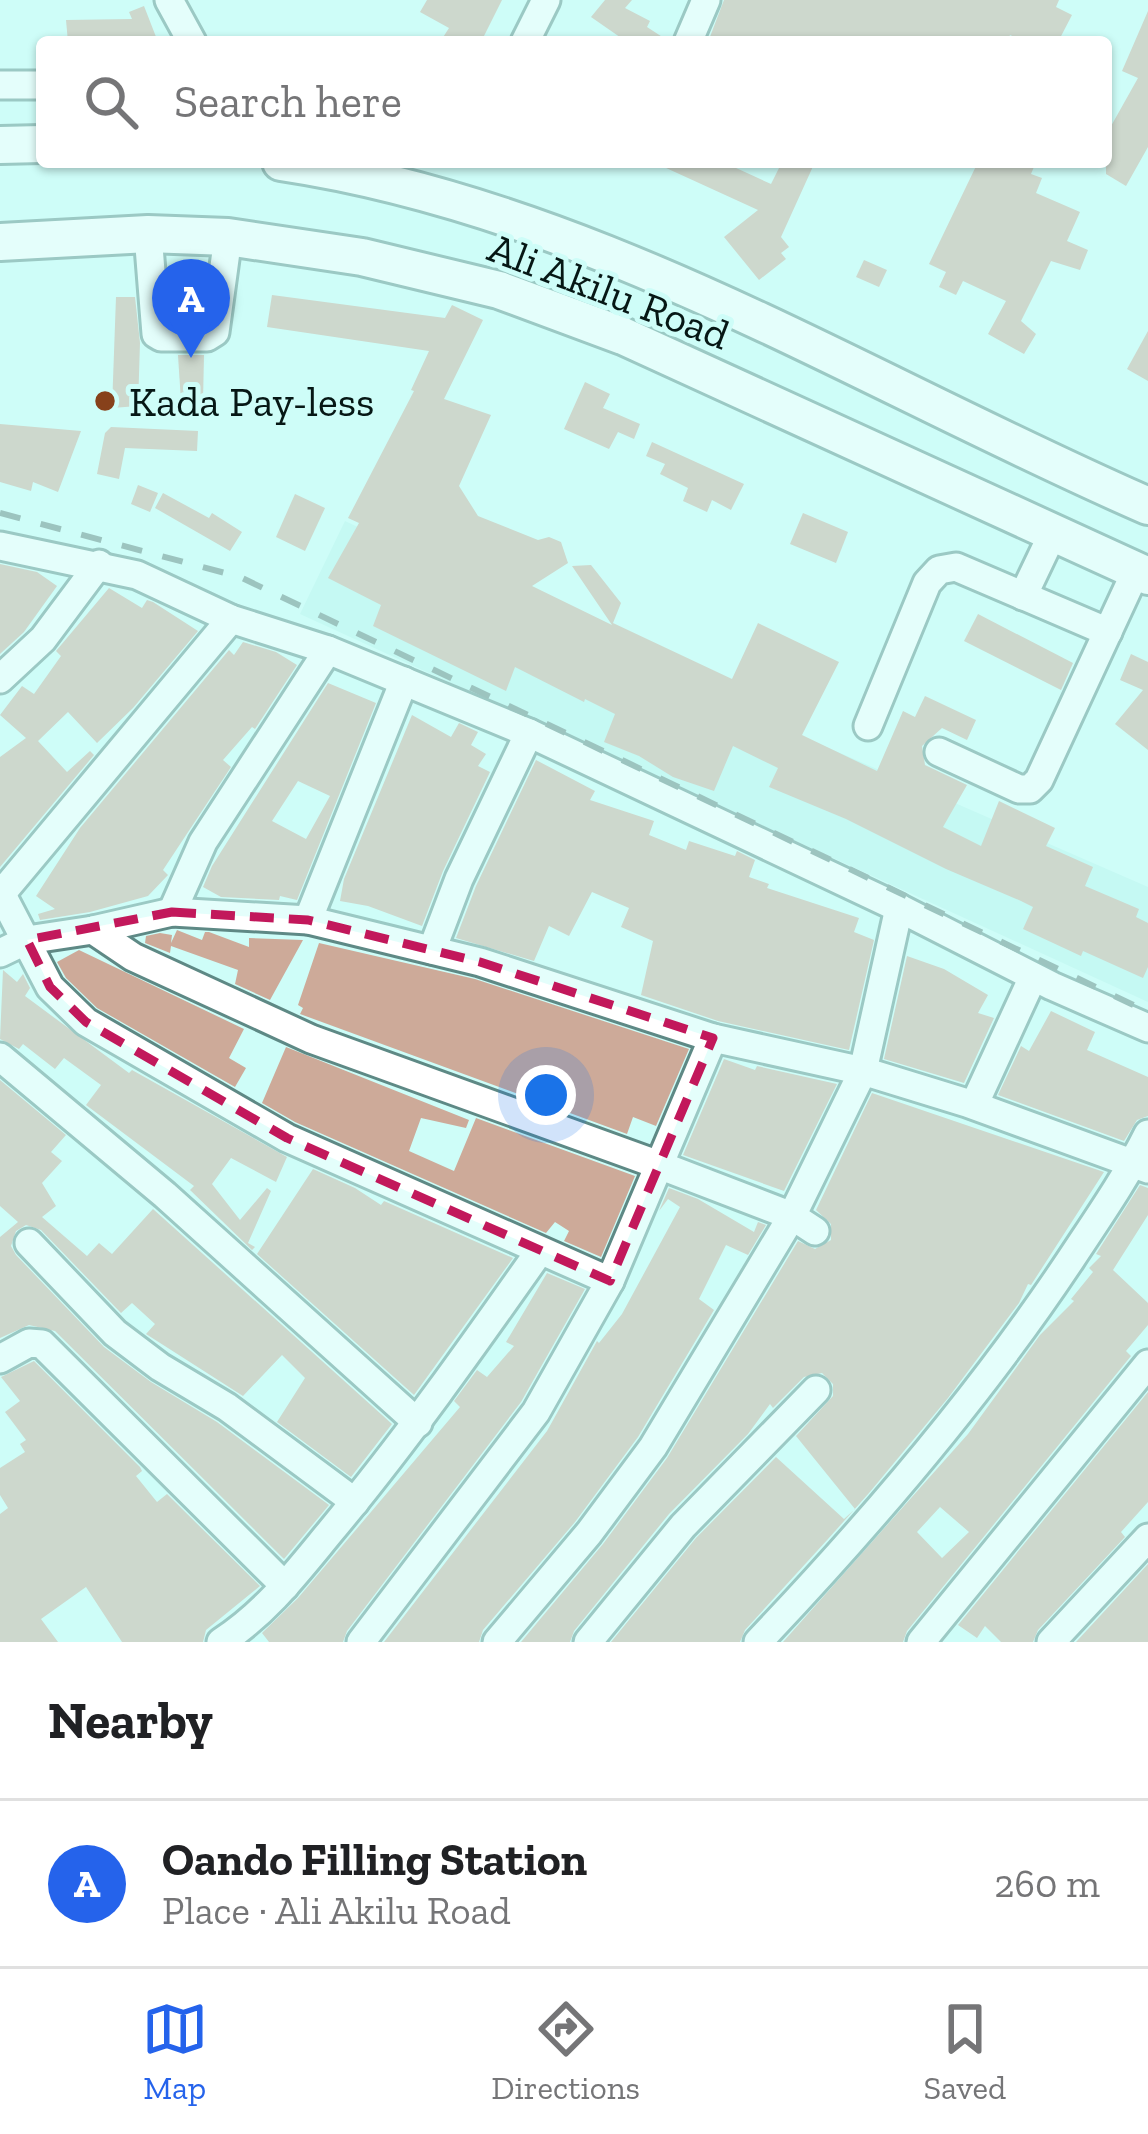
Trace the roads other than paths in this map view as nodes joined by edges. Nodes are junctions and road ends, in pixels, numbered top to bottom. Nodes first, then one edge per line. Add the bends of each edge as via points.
1 (169, 0) edge
2 (546, 0) edge
3 (706, 0) edge
4 (189, 36) edge
5 (528, 36) edge
6 (691, 36) edge
7 (0, 85) edge
8 (36, 85) edge
9 (36, 144) edge
10 (0, 145) edge
11 (318, 168) edge
12 (148, 234) junction
13 (229, 237) junction
14 (0, 242) edge
15 (1148, 506) edge
16 (1053, 533) junction
17 (0, 546) edge
18 (99, 564) junction
19 (1142, 574) edge
20 (1023, 596) junction
21 (231, 619) junction
22 (1108, 632) junction
23 (328, 650) junction
24 (0, 680) edge
25 (404, 681) junction
26 (868, 726) dead end
27 (529, 734) junction
28 (939, 752) dead end
29 (1, 892) edge
30 (899, 908) junction
31 (172, 912) junction
32 (308, 920) junction
33 (93, 930) junction
34 (27, 940) junction
35 (432, 950) junction
36 (0, 953) edge
37 (1033, 976) junction
38 (1148, 1028) edge
39 (713, 1038) junction
40 (0, 1057) edge
41 (863, 1071) junction
42 (974, 1105) junction
43 (1148, 1134) edge
44 (659, 1165) junction
45 (1140, 1167) edge
46 (803, 1223) junction
47 (29, 1243) dead end
48 (539, 1252) junction
49 (610, 1281) junction
50 (0, 1358) edge
51 (1148, 1364) edge
52 (816, 1390) dead end
53 (418, 1423) junction
54 (355, 1502) junction
55 (1148, 1538) edge
56 (285, 1586) junction
57 (221, 1642) edge
58 (361, 1642) edge
59 (496, 1642) edge
60 (588, 1642) edge
61 (758, 1642) edge
62 (921, 1642) edge
63 (1051, 1642) edge

1 - 4 street
2 - 5 street
3 - 6 street
7 - 8 street
9 - 10 main road
11 - 15 main road, Ali Akilu Road via 439,197 654,272
12 - 13 main road, Ali Akilu Road
12 - 13 street via 160,338 215,332
12 - 14 main road, Ali Akilu Road
13 - 16 main road, Ali Akilu Road via 499,290 623,336
16 - 19 main road, Ali Akilu Road
16 - 20 street
17 - 18 street
18 - 21 street
18 - 24 street via 43,639
19 - 22 street
20 - 22 street
20 - 26 street via 956,567 939,570
21 - 23 street
21 - 29 street
22 - 28 street via 1030,789
23 - 25 street
23 - 31 street via 203,842
25 - 27 street
25 - 32 street
27 - 30 street
27 - 35 street
29 - 34 street
30 - 37 street
30 - 41 street
31 - 32 street
31 - 33 street
32 - 35 street
33 - 34 street
33 - 44 street via 311,1039
34 - 36 street
34 - 48 street via 50,987 86,1022 287,1138
35 - 39 street
37 - 38 street
37 - 42 street
39 - 41 street
39 - 44 street
40 - 53 street
41 - 42 street
41 - 46 street
42 - 45 street
43 - 45 street
44 - 46 street
44 - 49 street
45 - 61 street via 1021,1333 847,1548
46 - 59 street via 653,1448
47 - 54 street via 115,1333
48 - 49 street
48 - 53 street
49 - 58 street via 536,1412
50 - 56 street via 42,1344
51 - 62 street
52 - 60 street via 683,1526
53 - 54 street
54 - 56 street
55 - 63 street
56 - 57 street

